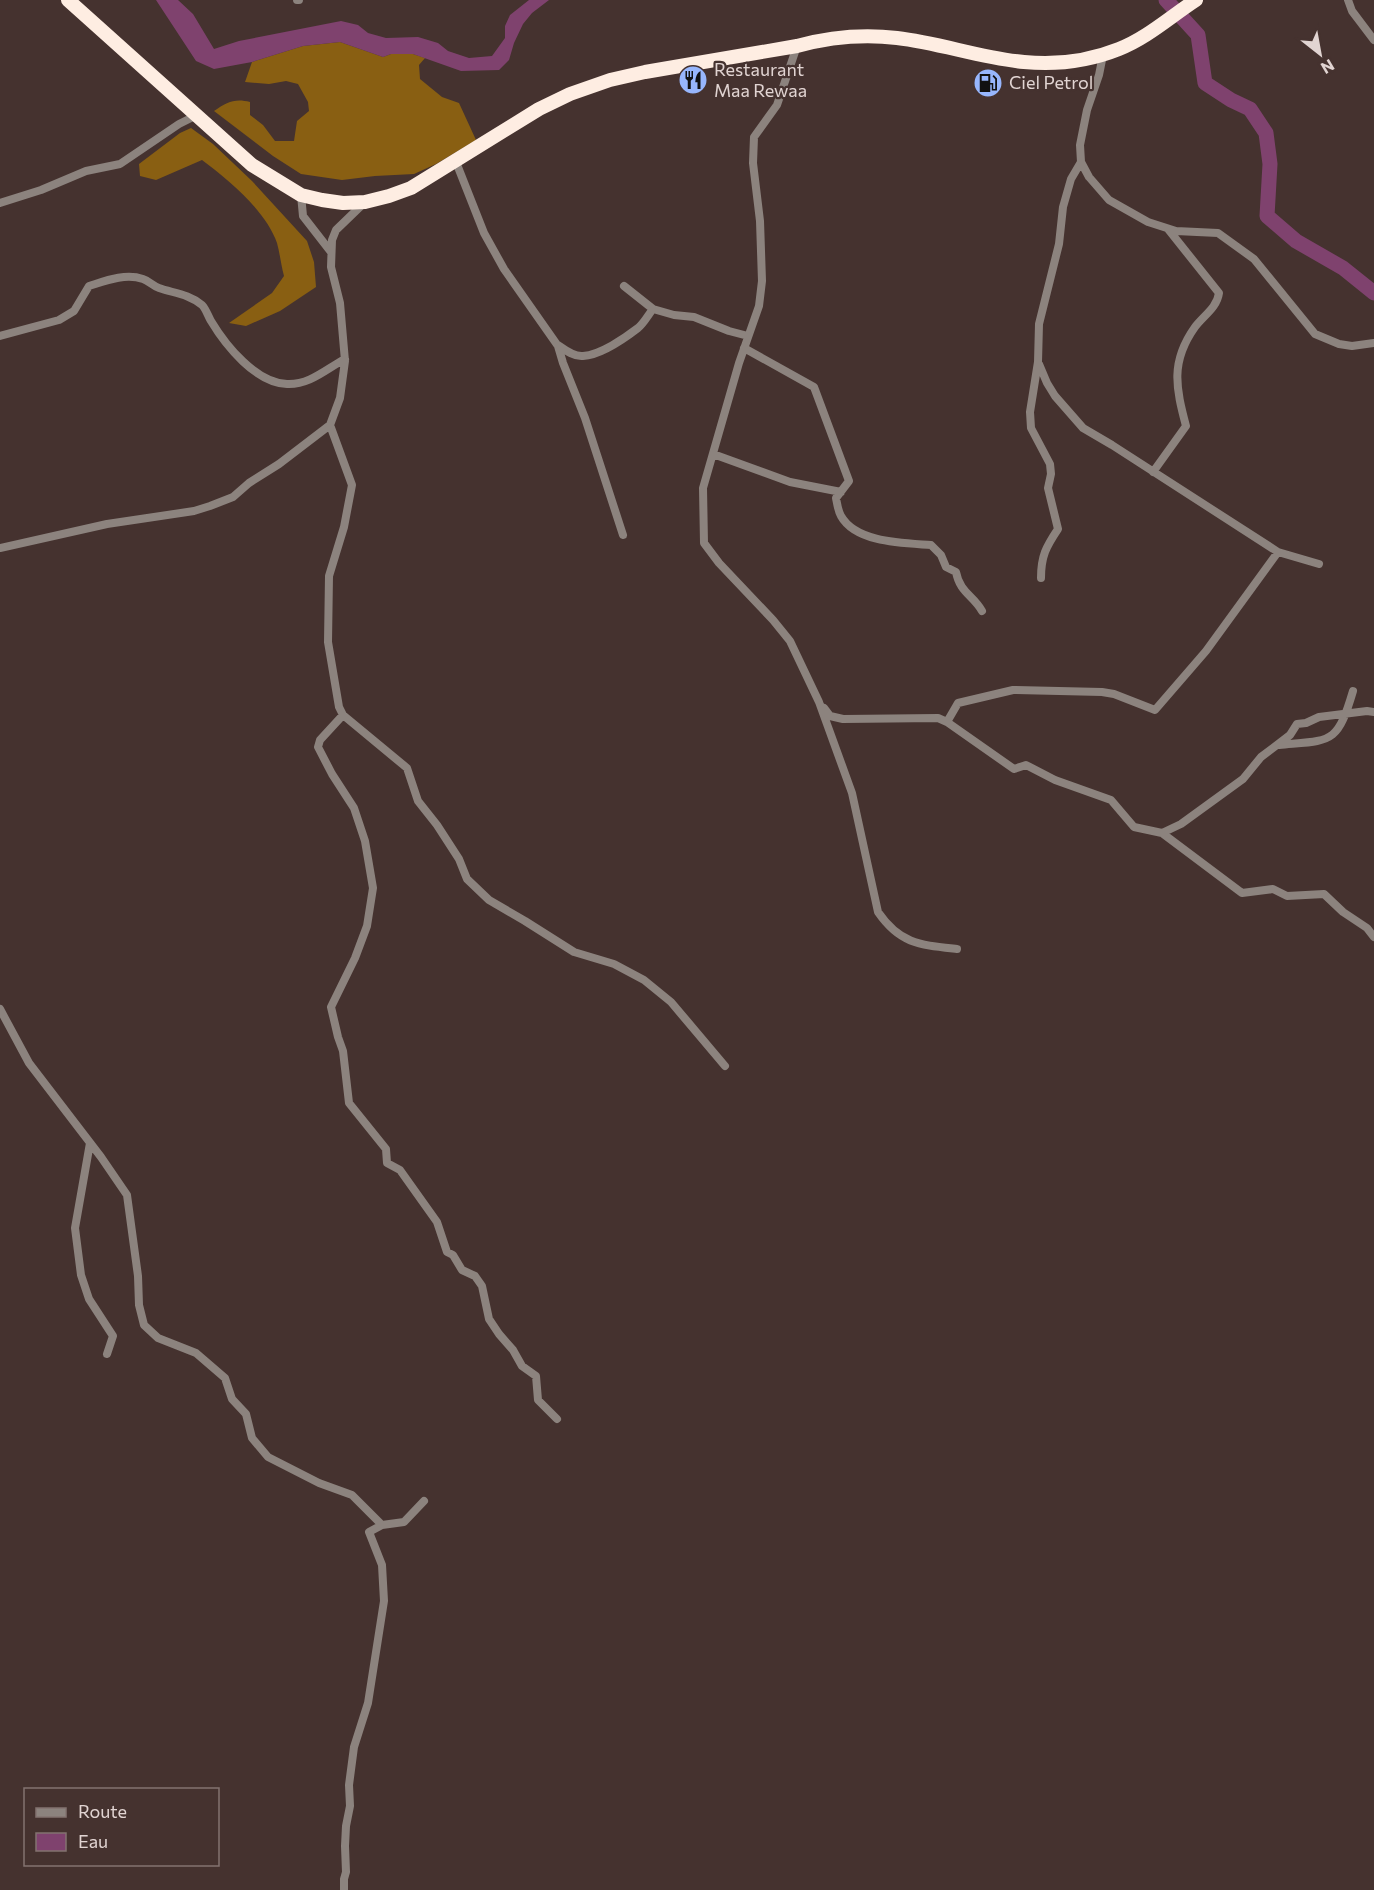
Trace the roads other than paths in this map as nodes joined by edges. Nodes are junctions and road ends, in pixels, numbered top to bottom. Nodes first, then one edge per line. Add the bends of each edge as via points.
1 (68, 0) edge
2 (1195, 0) edge
3 (1347, 0) edge
4 (1374, 40) edge
5 (797, 45) junction
6 (1103, 55) junction
7 (197, 115) junction
8 (456, 162) junction
9 (1082, 162) junction
10 (301, 195) junction
11 (365, 202) junction
12 (0, 204) edge
13 (1167, 228) junction
14 (331, 252) junction
15 (624, 286) dead end
16 (653, 309) junction
17 (0, 336) edge
18 (748, 336) junction
19 (1374, 343) edge
20 (556, 344) junction
21 (744, 348) junction
22 (345, 359) junction
23 (1038, 362) junction
24 (330, 425) junction
25 (713, 454) junction
26 (1153, 472) junction
27 (841, 492) junction
28 (623, 535) dead end
29 (0, 548) edge
30 (1278, 552) junction
31 (1319, 564) dead end
32 (1041, 578) dead end
33 (982, 611) dead end
34 (1353, 691) dead end
35 (819, 702) junction
36 (1374, 712) edge
37 (1346, 713) junction
38 (343, 715) junction
39 (947, 722) junction
40 (1278, 745) junction
41 (1162, 833) junction
42 (1374, 937) edge
43 (957, 949) dead end
44 (0, 1009) edge
45 (725, 1066) dead end
46 (90, 1143) junction
47 (108, 1354) dead end
48 (557, 1419) dead end
49 (424, 1501) dead end
50 (382, 1526) junction
51 (344, 1890) edge

1 - 7 highway
2 - 6 highway via 1144,37
3 - 4 street
5 - 6 highway via 873,36 1022,62 1068,62
5 - 8 highway via 610,80 539,109
5 - 18 street via 777,105 754,137 762,281 759,306
6 - 9 street via 1080,144
7 - 10 highway via 252,165
7 - 12 street via 120,164 86,171
8 - 11 highway via 411,188
8 - 20 street via 484,233
9 - 13 street via 1109,200
9 - 23 street via 1071,179 1063,207 1059,244 1039,324
10 - 11 highway via 343,203
10 - 14 street via 303,216
11 - 14 street via 336,230
13 - 19 street via 1218,232 1254,259 1315,334 1352,346
13 - 26 street via 1219,293 1218,301 1194,328 1177,367 1178,394 1186,426
14 - 22 street
15 - 16 street
16 - 18 street via 694,317
16 - 20 street via 639,326 595,353 582,356
17 - 22 street via 59,320 74,311 89,286 130,278 178,292 202,306 222,337 262,378 286,384 303,382
18 - 21 street
20 - 28 street
21 - 25 street
21 - 27 street via 814,387 849,482
22 - 24 street via 340,398
23 - 26 street via 1055,396 1083,428
23 - 32 street via 1031,428 1050,464 1048,488 1058,529 1046,547
24 - 29 street via 233,497 210,506
24 - 38 street via 352,485 329,576 327,604 328,642
25 - 27 street via 790,482
25 - 35 street via 703,488 704,543 790,641
26 - 30 street
27 - 33 street via 836,498 841,516 852,529 878,540 931,545 946,567 956,572 958,585
30 - 31 street
30 - 39 street via 1206,651 1155,710 1102,692 1013,690 958,704
34 - 37 street
35 - 39 street via 830,716 843,719 938,717
35 - 43 street via 852,793 878,912 905,939
36 - 37 street
37 - 40 street via 1297,724
37 - 40 street via 1331,737
38 - 45 street via 406,768 417,801 459,859 467,879 489,900 574,952 614,964 644,980 671,1002
38 - 48 street via 318,747 354,808 365,841 373,888 367,926 331,1007 343,1051 349,1103 386,1149 387,1163 400,1170 437,1222 447,1252 482,1286 489,1319 522,1366 536,1377 538,1400
39 - 41 street via 1014,769 1026,765 1112,800 1134,827
40 - 41 street via 1226,792
41 - 42 street via 1242,892 1273,889 1287,896 1324,894
44 - 46 street via 29,1063
46 - 47 street via 75,1228 81,1275 89,1299 113,1336
46 - 50 street via 127,1195 144,1325 158,1338 196,1353 225,1378 232,1399 246,1414 252,1438 268,1457 352,1495
49 - 50 street via 405,1522
50 - 51 street via 369,1532 382,1565 384,1601 368,1702 354,1747

